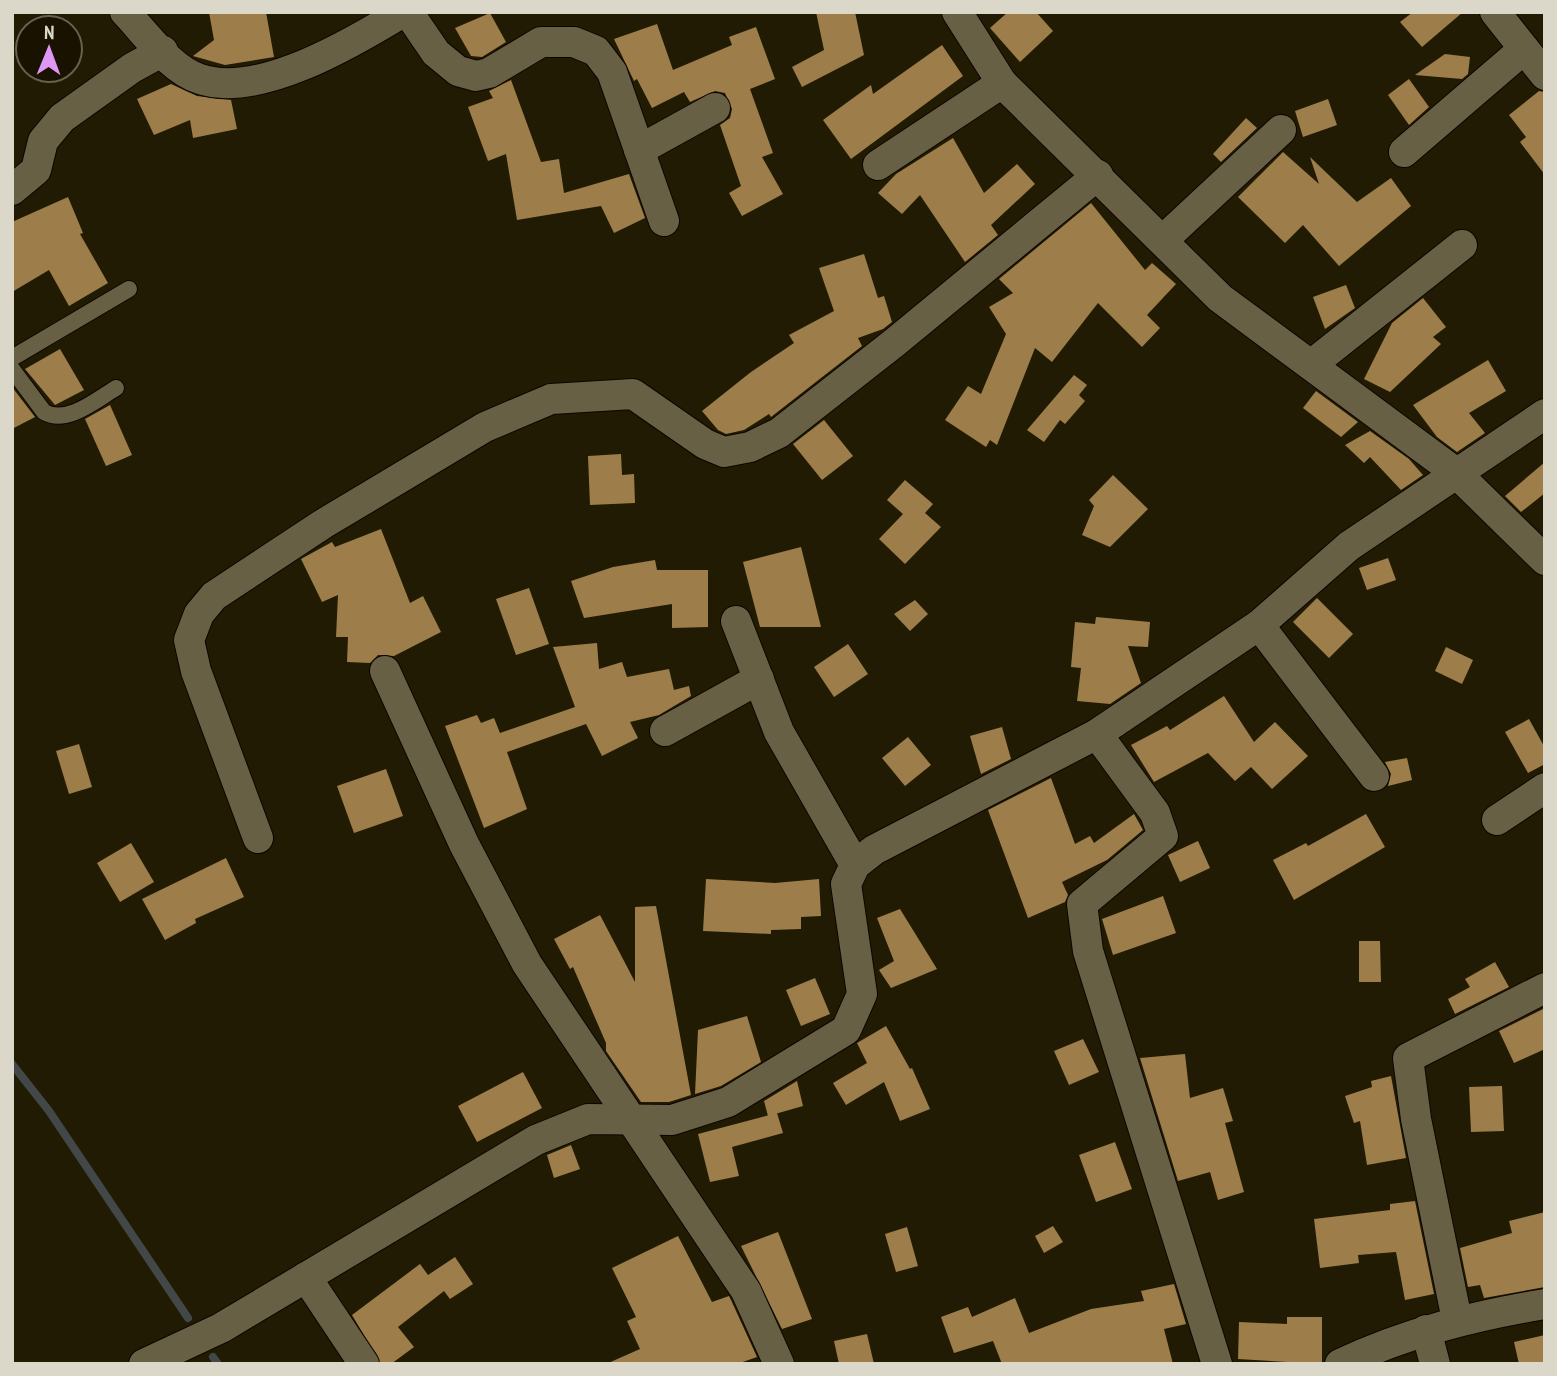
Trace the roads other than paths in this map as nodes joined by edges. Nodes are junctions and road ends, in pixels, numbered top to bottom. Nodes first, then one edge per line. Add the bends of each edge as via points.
1 (125, 12) edge
2 (405, 12) edge
3 (957, 12) edge
4 (1495, 12) edge
5 (1524, 48) junction
6 (163, 51) junction
7 (1545, 75) edge
8 (1002, 83) junction
9 (715, 108) dead end
10 (1282, 130) dead end
11 (639, 150) junction
12 (1404, 152) dead end
13 (878, 165) dead end
14 (1098, 175) junction
15 (12, 190) edge
16 (664, 221) dead end
17 (1163, 240) junction
18 (1462, 245) dead end
19 (129, 289) dead end
20 (12, 358) edge
21 (1311, 365) junction
22 (12, 369) edge
23 (116, 388) dead end
24 (1545, 414) edge
25 (1455, 472) junction
26 (1545, 560) edge
27 (736, 621) dead end
28 (1259, 625) junction
29 (385, 671) dead end
30 (759, 679) junction
31 (665, 731) dead end
32 (1097, 734) junction
33 (1374, 776) dead end
34 (1545, 788) edge
35 (1497, 820) dead end
36 (258, 838) dead end
37 (855, 865) junction
38 (1545, 988) edge
39 (628, 1117) junction
40 (306, 1277) junction
41 (1545, 1304) edge
42 (1457, 1320) junction
43 (1426, 1331) junction
44 (144, 1364) edge
45 (364, 1364) edge
46 (779, 1364) edge
47 (1217, 1364) edge
48 (1340, 1364) edge
49 (1436, 1364) edge

1 - 6 street
2 - 6 street via 296,69 225,83 199,79
2 - 11 street via 436,53 458,71 476,76 541,42 574,42 596,51 611,72
3 - 8 street
4 - 5 street
5 - 7 street
5 - 12 street
6 - 15 street via 62,118 43,141 36,170
8 - 13 street
8 - 14 street
9 - 11 street
10 - 17 street
11 - 16 street
14 - 17 street
14 - 36 street via 894,344 779,433 750,447 724,452 705,444 633,394 551,399 485,427 214,596 199,614 189,640 196,671
17 - 21 street via 1220,298
18 - 21 street
19 - 20 lane
21 - 25 street
22 - 23 lane via 52,416 63,417
24 - 25 street
25 - 26 street
25 - 28 street via 1349,546
27 - 30 street
28 - 32 street
28 - 33 street
29 - 39 street via 464,844 527,964
30 - 31 street
30 - 37 street via 779,732
32 - 37 street via 874,849
32 - 47 street via 1155,813 1163,836 1082,904 1088,951
34 - 35 street
37 - 39 street via 846,884 862,994 846,1030 728,1102 671,1120
38 - 42 street via 1408,1058
39 - 40 street via 588,1119 536,1140
39 - 46 street via 746,1291
40 - 44 street via 221,1328
40 - 45 street
41 - 42 street
42 - 43 street
43 - 48 street
43 - 49 street

